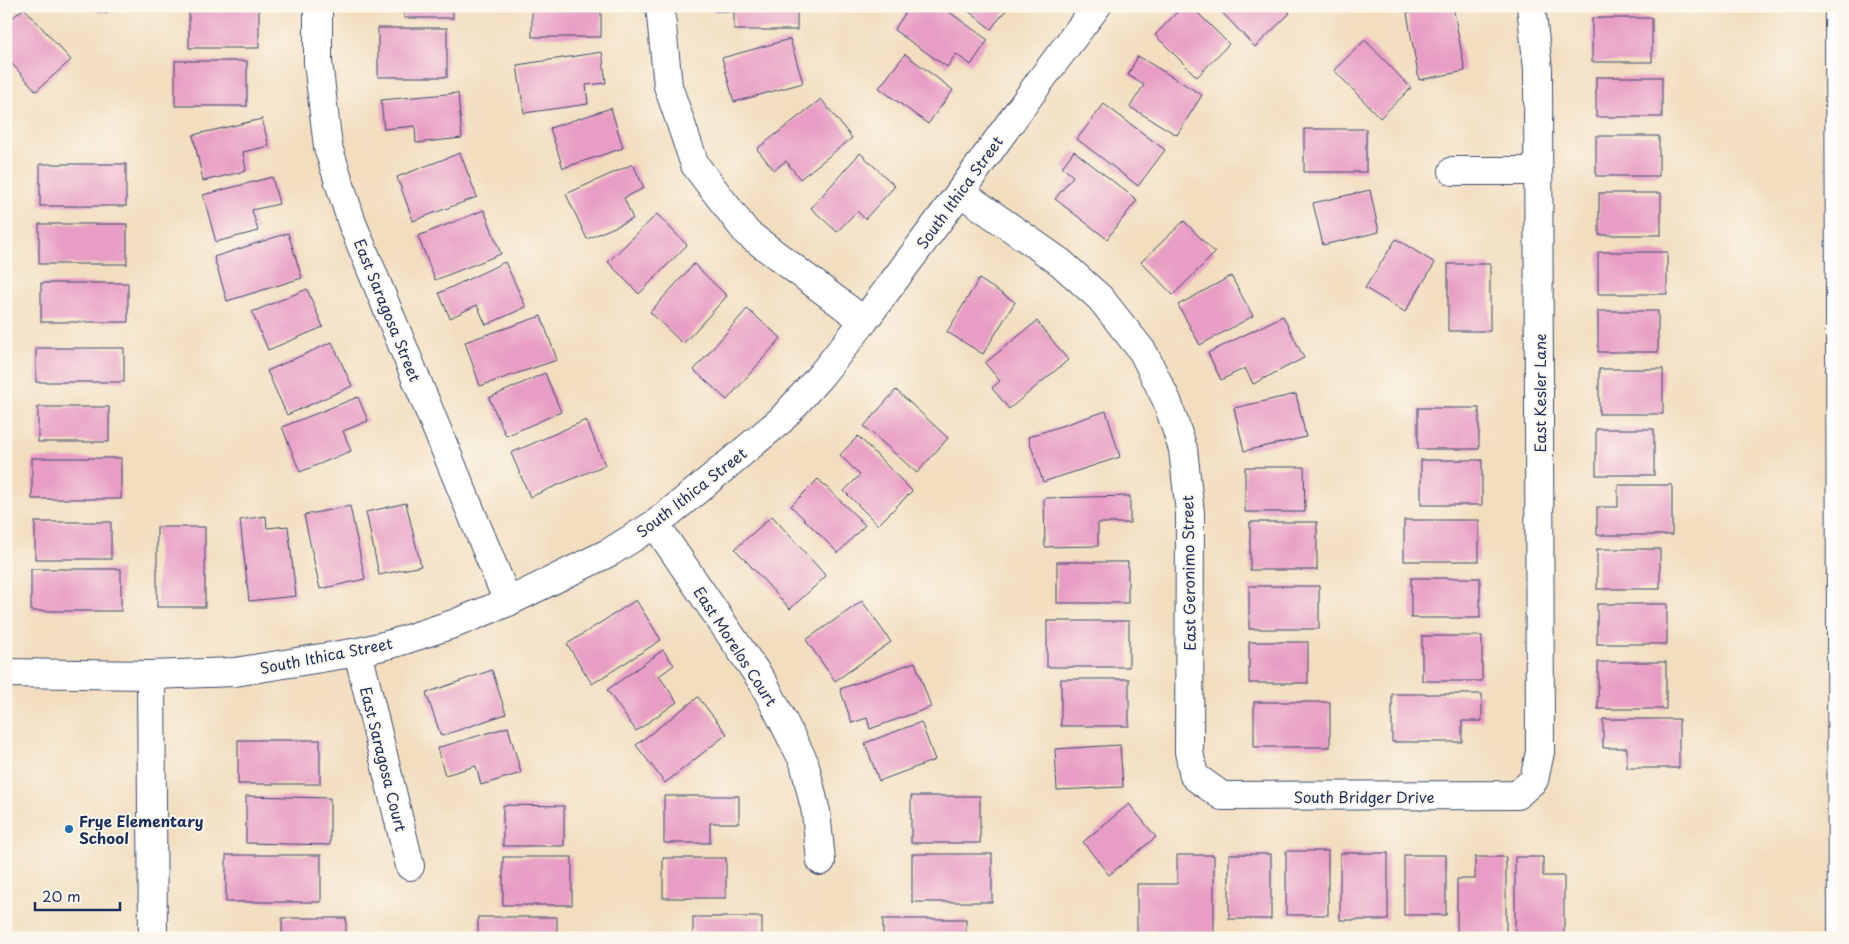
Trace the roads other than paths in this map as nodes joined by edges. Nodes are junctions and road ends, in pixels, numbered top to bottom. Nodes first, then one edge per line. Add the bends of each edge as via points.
1 (318, 6) edge
2 (660, 6) edge
3 (1097, 6) edge
4 (1531, 6) edge
5 (1839, 6) edge
6 (1842, 116) edge
7 (1453, 170) dead end
8 (1538, 171) junction
9 (960, 192) junction
10 (864, 321) junction
11 (655, 524) junction
12 (508, 602) junction
13 (358, 652) junction
14 (6, 674) edge
15 (151, 675) junction
16 (1194, 776) joint
17 (1534, 780) joint
18 (821, 861) dead end
19 (410, 866) dead end
20 (153, 938) edge
21 (1842, 938) edge

1 - 12 street, East Saragosa Street via 318,62 328,148 359,241
2 - 10 street via 668,86 696,165 747,233
3 - 9 street, South Ithica Street
4 - 8 street, East Kesler Lane via 1538,69
5 - 6 street
6 - 21 street
7 - 8 street
8 - 17 street, East Kesler Lane via 1540,752
9 - 10 street, South Ithica Street
9 - 16 street, East Geronimo Street via 1060,262 1100,298 1143,352 1167,401 1183,449 1190,513 1189,752
10 - 11 street, South Ithica Street via 781,420
11 - 12 street, South Ithica Street via 610,552
11 - 18 street, East Morelos Court via 764,684 804,762 816,812
12 - 13 street, South Ithica Street via 456,623
13 - 15 street, South Ithica Street via 235,672
13 - 19 street, East Saragosa Court
14 - 15 street, South Ithica Street
15 - 20 street
16 - 17 street, South Bridger Drive via 1222,796 1517,795

